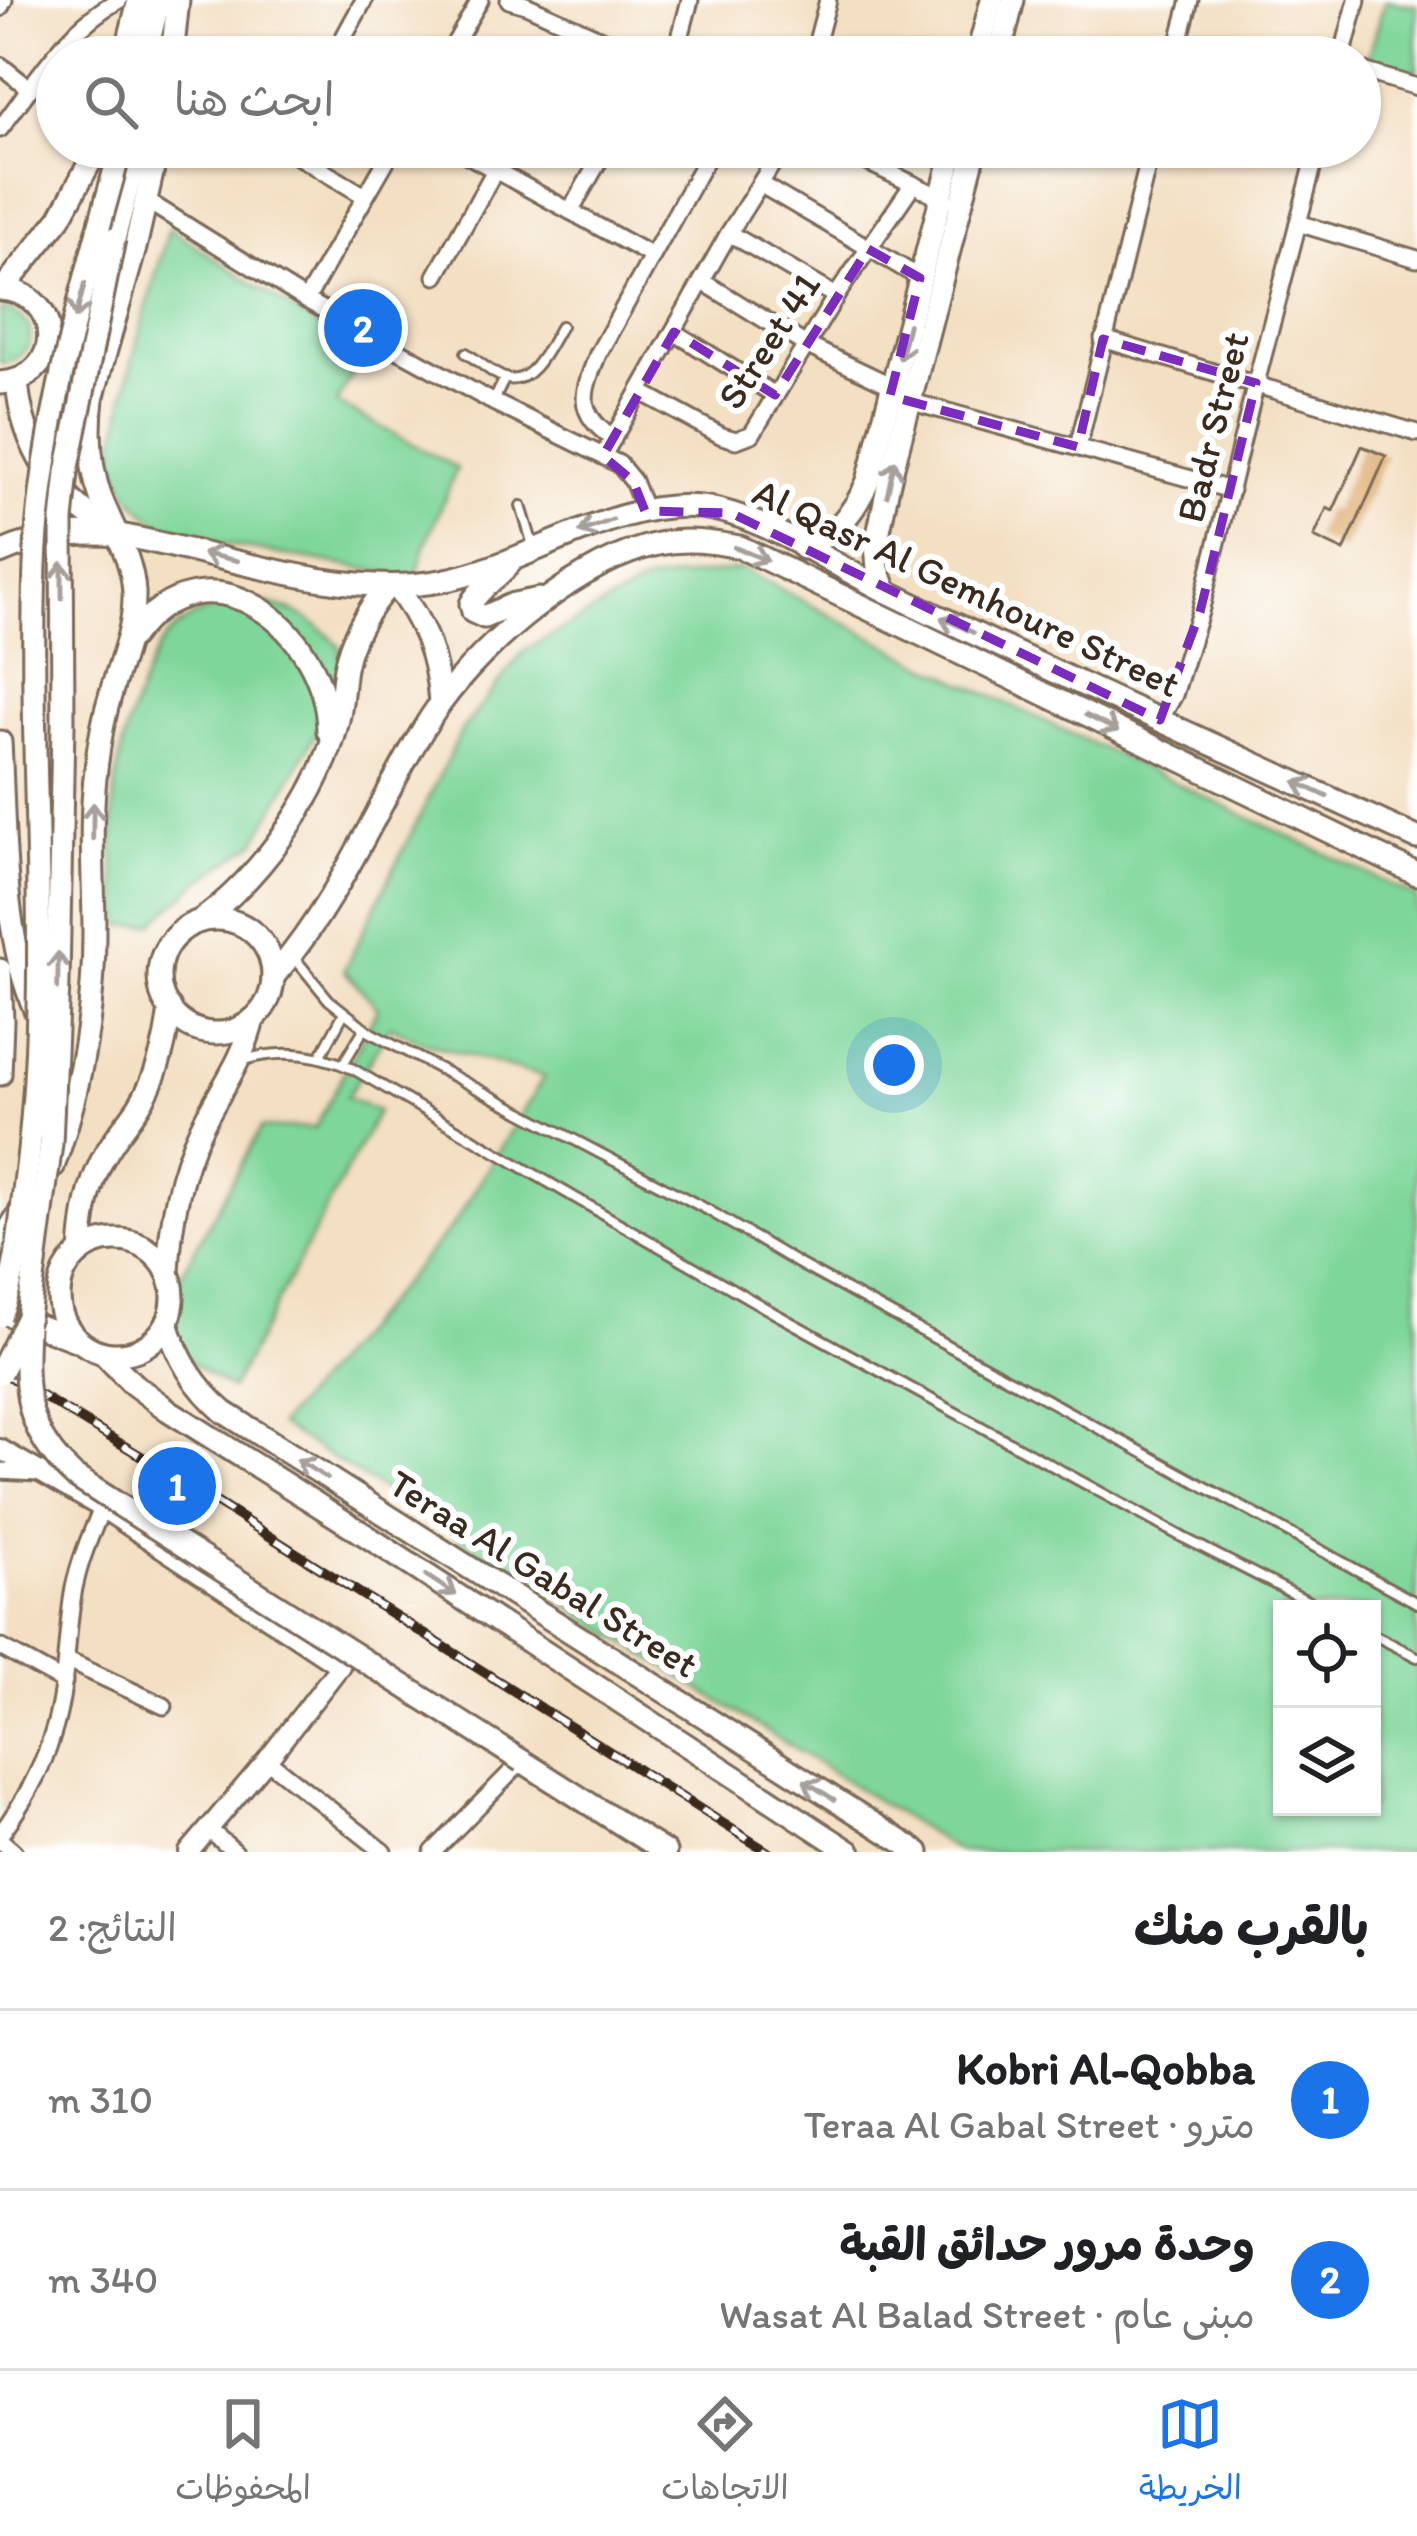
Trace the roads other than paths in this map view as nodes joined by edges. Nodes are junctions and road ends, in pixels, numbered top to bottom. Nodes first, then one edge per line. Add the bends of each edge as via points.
1 (119, 0) edge
2 (139, 0) edge
3 (159, 0) edge
4 (178, 0) edge
5 (364, 0) edge
6 (480, 0) edge
7 (511, 0) edge
8 (690, 0) edge
9 (828, 0) edge
10 (992, 0) edge
11 (1013, 0) edge
12 (1190, 0) edge
13 (1357, 0) edge
14 (555, 9) edge
15 (575, 27) junction
16 (72, 36) edge
17 (130, 36) edge
18 (150, 36) edge
19 (174, 36) edge
20 (344, 36) edge
21 (459, 36) edge
22 (570, 36) edge
23 (594, 36) edge
24 (681, 36) edge
25 (819, 36) edge
26 (992, 36) edge
27 (1000, 36) edge
28 (1181, 36) edge
29 (1348, 36) edge
30 (0, 65) edge
31 (1381, 76) edge
32 (36, 81) edge
33 (1417, 87) edge
34 (30, 89) junction
35 (0, 129) edge
36 (87, 168) edge
37 (116, 168) edge
38 (133, 168) edge
39 (154, 168) edge
40 (318, 168) edge
41 (382, 168) edge
42 (491, 168) edge
43 (595, 168) edge
44 (701, 168) edge
45 (770, 168) edge
46 (880, 168) edge
47 (952, 168) edge
48 (966, 168) edge
49 (1147, 168) edge
50 (1313, 168) edge
51 (495, 170) junction
52 (760, 184) junction
53 (913, 184) junction
54 (365, 196) junction
55 (147, 201) junction
56 (950, 202) junction
57 (570, 211) junction
58 (1298, 224) junction
59 (729, 232) junction
60 (868, 249) junction
61 (652, 256) junction
62 (1417, 259) edge
63 (436, 276) dead end
64 (920, 278) junction
65 (703, 281) junction
66 (2, 289) edge
67 (836, 296) junction
68 (306, 300) junction
69 (561, 326) dead end
70 (674, 332) junction
71 (1103, 339) junction
72 (806, 345) junction
73 (466, 353) dead end
74 (505, 378) junction
75 (8, 382) edge
76 (1256, 383) junction
77 (640, 392) junction
78 (898, 394) junction
79 (776, 395) junction
80 (493, 402) junction
81 (1417, 433) edge
82 (613, 439) junction
83 (1078, 447) junction
84 (603, 456) junction
85 (1231, 490) junction
86 (521, 506) dead end
87 (645, 511) junction
88 (120, 536) junction
89 (803, 548) junction
90 (535, 552) junction
91 (0, 553) edge
92 (510, 562) junction
93 (392, 586) junction
94 (886, 591) junction
95 (549, 598) junction
96 (128, 642) junction
97 (440, 703) junction
98 (1160, 720) junction
99 (0, 746) edge
100 (327, 758) junction
101 (1417, 838) edge
102 (1417, 874) edge
103 (200, 921) junction
104 (292, 955) junction
105 (0, 970) edge
106 (273, 977) junction
107 (170, 1008) junction
108 (344, 1013) junction
109 (38, 1018) junction
110 (253, 1019) junction
111 (364, 1030) junction
112 (320, 1057) junction
113 (239, 1062) junction
114 (343, 1064) junction
115 (0, 1073) edge
116 (46, 1184) junction
117 (22, 1209) junction
118 (0, 1244) edge
119 (81, 1252) junction
120 (0, 1269) edge
121 (168, 1274) junction
122 (61, 1283) junction
123 (0, 1314) edge
124 (28, 1317) junction
125 (167, 1323) junction
126 (80, 1341) junction
127 (103, 1353) junction
128 (0, 1373) edge
129 (0, 1449) edge
130 (0, 1471) edge
131 (47, 1474) junction
132 (370, 1506) junction
133 (102, 1508) junction
134 (356, 1529) junction
135 (1305, 1600) edge
136 (1417, 1604) edge
137 (1381, 1639) edge
138 (0, 1648) edge
139 (1417, 1657) edge
140 (68, 1661) junction
141 (64, 1682) junction
142 (164, 1706) dead end
143 (267, 1760) junction
144 (522, 1761) junction
145 (208, 1829) junction
146 (0, 1838) edge
147 (912, 1850) edge
148 (14, 1852) edge
149 (189, 1852) edge
150 (236, 1852) edge
151 (384, 1852) edge
152 (433, 1852) edge
153 (665, 1852) edge
154 (850, 1852) edge

1 - 16 street
2 - 17 main road
3 - 18 main road
4 - 19 main road
5 - 20 street
6 - 21 street
7 - 14 street
8 - 24 street
9 - 25 street
10 - 26 main road
11 - 27 main road
12 - 28 street
13 - 29 street
14 - 15 street
15 - 22 street
15 - 23 street
30 - 34 street
31 - 33 street
32 - 34 street
34 - 35 street
36 - 66 main road via 61,218
37 -> 109 main road, bridge via 41,482
116 -> 38 main road, bridge via 58,983 62,520
39 - 55 main road
40 - 54 street
41 - 54 street
42 - 51 street
43 - 57 street
44 - 61 street
45 - 52 street
46 - 53 street
47 - 56 main road
48 - 56 main road
49 - 71 street
50 - 58 street, Badr Street
51 - 57 street
51 - 63 street
52 - 59 street
52 - 60 street
53 - 56 street
53 - 60 street, Street 41
54 - 68 street
55 - 68 street
55 - 88 main road via 89,419 95,480
56 - 64 main road
56 - 78 main road
57 - 61 street
58 - 62 street
58 - 76 street, Badr Street
59 - 65 street
59 - 67 street
60 - 64 street
60 - 67 street, Street 41
61 - 82 street via 586,382 586,413
64 -> 78 main road
65 - 70 street
65 - 72 street
66 - 75 main road via 39,306 50,334 41,363
67 - 72 street, Street 41
68 - 80 street
69 - 74 lane via 531,372
70 - 77 street
70 - 79 street
71 - 76 street
71 - 83 street
72 - 78 street
72 - 79 street, Street 41
73 - 74 lane
74 - 80 lane
75 - 88 main road, Al Qasr Al Gemhoure Street via 42,465 76,506
76 - 81 street
76 - 85 street, Badr Street
77 - 79 street, Street 41 via 736,440 752,434
77 - 82 street
78 - 83 street
78 - 89 main road via 859,503 844,523
94 -> 78 main road via 876,545
80 - 84 street
82 - 84 street
83 - 85 street
84 - 87 street via 633,481
85 - 98 street, Badr Street via 1183,669
86 - 90 lane
87 - 89 main road, Al Qasr Al Gemhoure Street via 730,513
87 -> 90 main road, Al Qasr Al Gemhoure Street
88 - 91 main road, Al Qasr Al Gemhoure Street via 52,536
93 -> 88 main road, Al Qasr Al Gemhoure Street via 326,580
88 - 96 main road via 134,589
89 - 94 main road, Al Qasr Al Gemhoure Street
90 - 92 main road, Al Qasr Al Gemhoure Street
92 - 93 main road, Al Qasr Al Gemhoure Street
92 - 95 main road via 472,599 476,615
93 - 97 main road via 428,640
93 - 100 main road via 355,634
98 -> 94 main road, Al Qasr Al Gemhoure Street
95 - 97 main road, Al Qasr Al Gemhoure Street
95 -> 102 main road, Al Qasr Al Gemhoure Street via 654,544 740,548
96 - 100 main road via 152,614 186,597 223,595 258,607 287,629 317,674
116 -> 96 main road, bridge via 85,1045 95,774
97 - 104 main road, Al Qasr Al Gemhoure Street
101 -> 98 main road, Al Qasr Al Gemhoure Street
99 - 109 main road via 12,914
100 - 103 main road via 259,867
103 - 106 main road via 246,927 268,954
103 - 107 main road via 179,932 161,962
104 - 106 main road, Al Qasr Al Gemhoure Street
104 - 108 lane
105 - 115 main road
106 - 110 main road
107 - 110 main road via 209,1032
107 - 119 main road via 151,1084 92,1184
108 - 111 lane
108 - 112 lane
109 - 117 main road, bridge
110 - 113 main road
111 - 114 lane
111 - 136 lane via 708,1210
112 - 113 lane via 271,1054
112 - 114 lane
113 - 121 main road via 182,1176
114 - 135 lane via 774,1313
116 - 124 main road, bridge
117 - 118 main road, bridge
117 - 123 main road, bridge
119 - 121 main road via 104,1241 129,1242 152,1253
119 - 122 main road
120 - 122 main road
121 - 125 main road
122 - 126 main road via 60,1309
123 - 126 main road
124 - 128 main road, bridge
124 - 144 main road, bridge via 29,1407 46,1445 74,1476
125 - 127 main road via 140,1349
132 -> 125 main road, Teraa Al Gabal Street via 212,1402 184,1366
126 - 127 main road
127 - 134 main road, Teraa Al Gabal Street via 150,1398
129 - 131 street
130 - 131 street
131 - 133 street
132 - 134 main road
147 -> 132 main road, Teraa Al Gabal Street
133 - 140 street via 74,1590
133 - 143 street via 340,1666
134 -> 154 main road, Teraa Al Gabal Street
137 - 139 lane
138 - 141 street
140 - 141 street
140 - 142 street
141 - 146 street via 40,1771
143 - 145 street
143 - 151 street
144 - 152 street
144 - 153 main road
145 - 149 street
145 - 150 street
146 - 148 street

